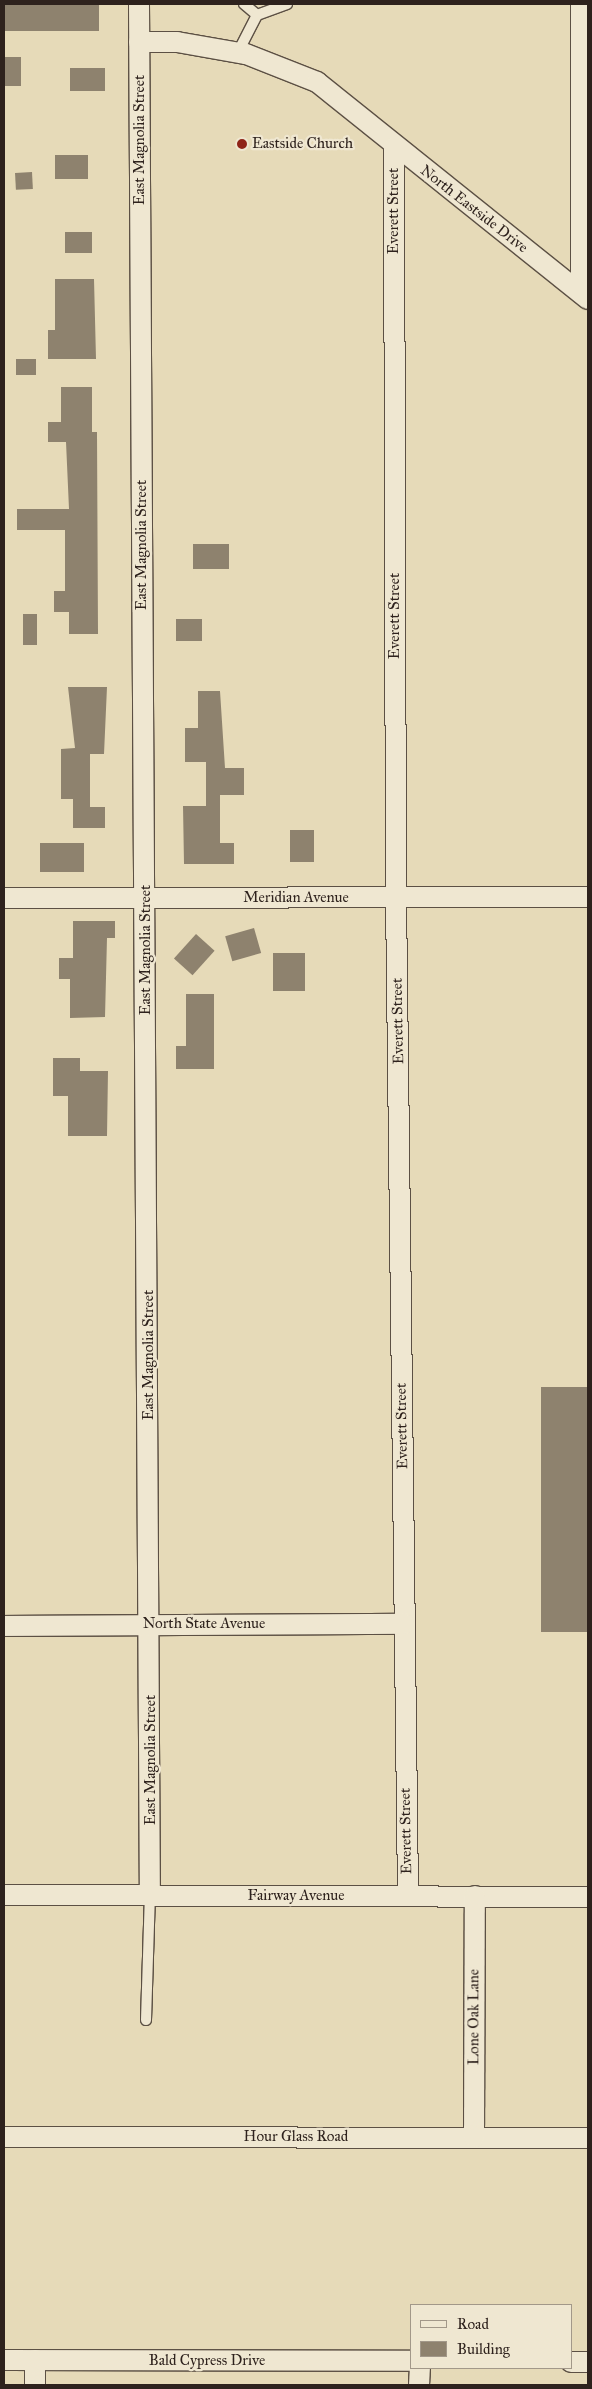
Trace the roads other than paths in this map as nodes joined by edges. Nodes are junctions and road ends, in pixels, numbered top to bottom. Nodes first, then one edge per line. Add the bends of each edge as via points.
1 (139, 4) edge
2 (244, 4) edge
3 (287, 4) edge
4 (581, 4) edge
5 (257, 15) junction
6 (139, 42) junction
7 (238, 52) junction
8 (394, 147) junction
9 (585, 185) edge
10 (585, 296) edge
11 (144, 897) junction
12 (396, 897) junction
13 (588, 897) edge
14 (4, 898) edge
15 (150, 1623) junction
16 (404, 1624) junction
17 (4, 1626) edge
18 (4, 1895) edge
19 (408, 1895) junction
20 (150, 1896) junction
21 (474, 1896) junction
22 (588, 1897) edge
23 (146, 2020) dead end
24 (4, 2137) edge
25 (474, 2137) junction
26 (588, 2138) edge
27 (4, 2360) edge
28 (35, 2360) junction
29 (410, 2361) edge
30 (572, 2362) edge
31 (588, 2362) edge
32 (420, 2369) edge
33 (35, 2385) edge
34 (419, 2385) edge

1 - 6 street, East Magnolia Street
2 - 5 lane
3 - 5 lane
4 - 9 street
5 - 7 lane
6 - 7 street, North Eastside Drive via 177,42
6 - 11 street, East Magnolia Street
7 - 8 street, North Eastside Drive via 317,82
8 - 10 street, North Eastside Drive
8 - 12 street, Everett Street
9 - 10 street
11 - 12 street, Meridian Avenue
11 - 14 street, Meridian Avenue
11 - 15 street, East Magnolia Street
12 - 13 street, Meridian Avenue
12 - 16 street, Everett Street
15 - 16 street, North State Avenue
15 - 17 street, North State Avenue
15 - 20 street, East Magnolia Street
16 - 19 street, Everett Street
18 - 20 street, Fairway Avenue
19 - 20 street, Fairway Avenue
19 - 21 street, Fairway Avenue
20 - 23 lane
21 - 22 street, Fairway Avenue
21 - 25 street, Lone Oak Lane
24 - 25 street, Hour Glass Road
25 - 26 street, Hour Glass Road
27 - 28 street, Bald Cypress Drive
28 - 29 street, Bald Cypress Drive
28 - 33 street
30 - 31 street
32 - 34 street

